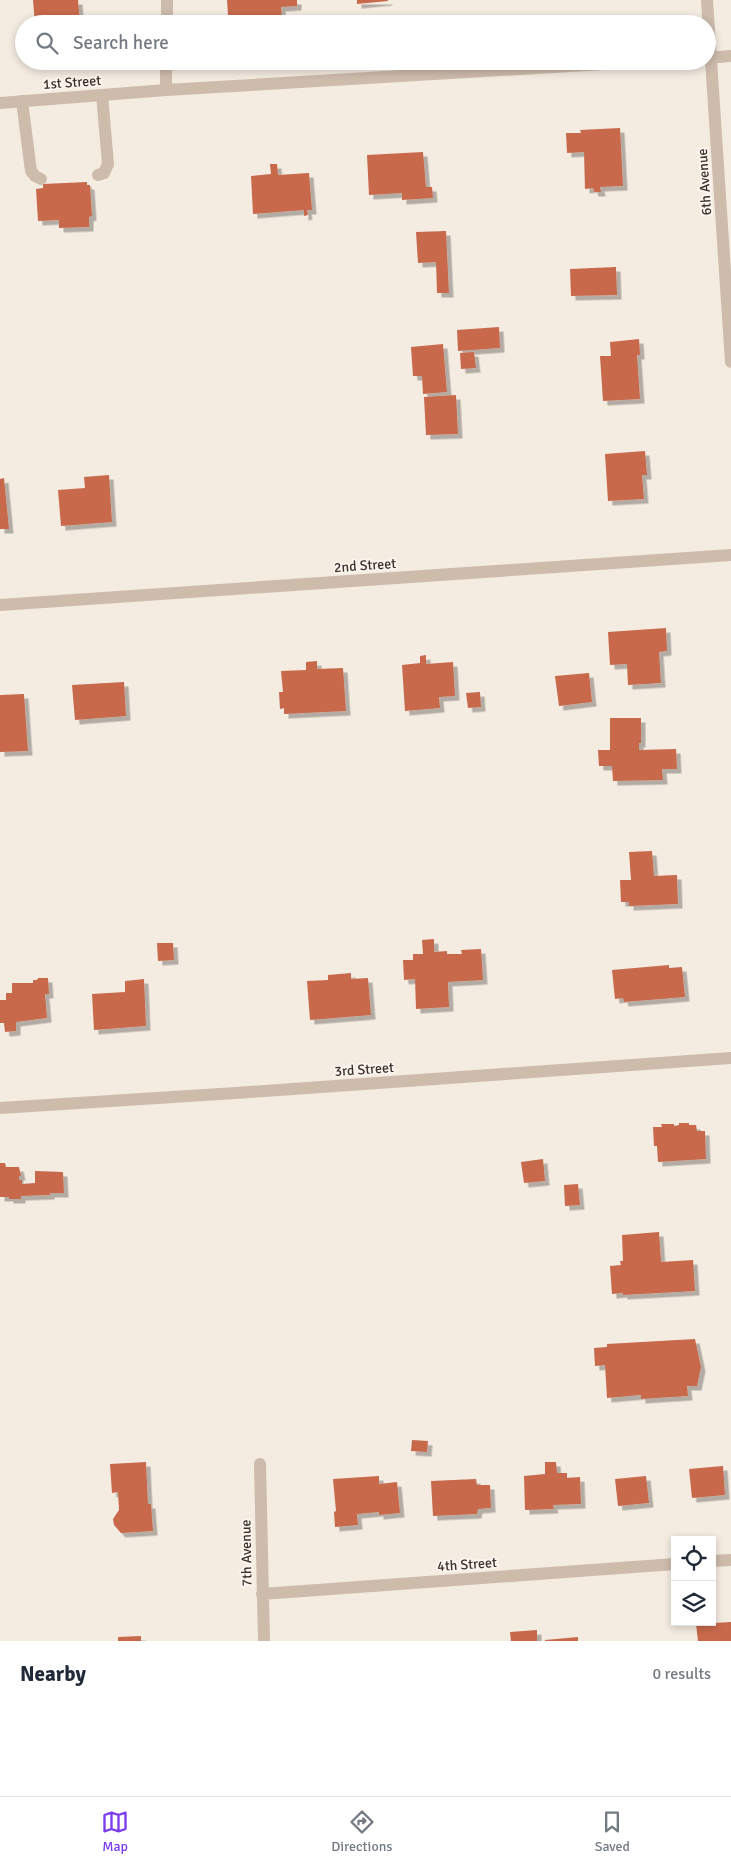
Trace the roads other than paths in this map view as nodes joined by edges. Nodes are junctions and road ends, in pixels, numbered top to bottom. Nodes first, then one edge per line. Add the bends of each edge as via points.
1 (167, 0) edge
2 (707, 0) edge
3 (166, 15) edge
4 (708, 15) edge
5 (731, 56) edge
6 (716, 57) edge
7 (166, 70) edge
8 (503, 70) edge
9 (710, 70) edge
10 (166, 90) junction
11 (102, 95) junction
12 (22, 101) junction
13 (0, 103) edge
14 (98, 176) dead end
15 (41, 178) dead end
16 (731, 362) edge
17 (731, 555) edge
18 (0, 605) edge
19 (731, 1058) edge
20 (0, 1108) edge
21 (260, 1464) dead end
22 (731, 1560) edge
23 (716, 1561) edge
24 (671, 1564) edge
25 (262, 1594) junction
26 (264, 1641) edge

1 - 3 street
2 - 4 street, 6th Avenue
5 - 6 street
7 - 10 street
8 - 10 street, 1st Street
9 - 16 street, 6th Avenue
10 - 11 street, 1st Street
11 - 12 street, 1st Street
11 - 14 street via 108,164 104,173
12 - 13 street, 1st Street
12 - 15 street via 31,171
17 - 18 street, 2nd Street
19 - 20 street, 3rd Street
21 - 25 street, 7th Avenue
22 - 23 street
24 - 25 street, 4th Street
25 - 26 street, 7th Avenue

